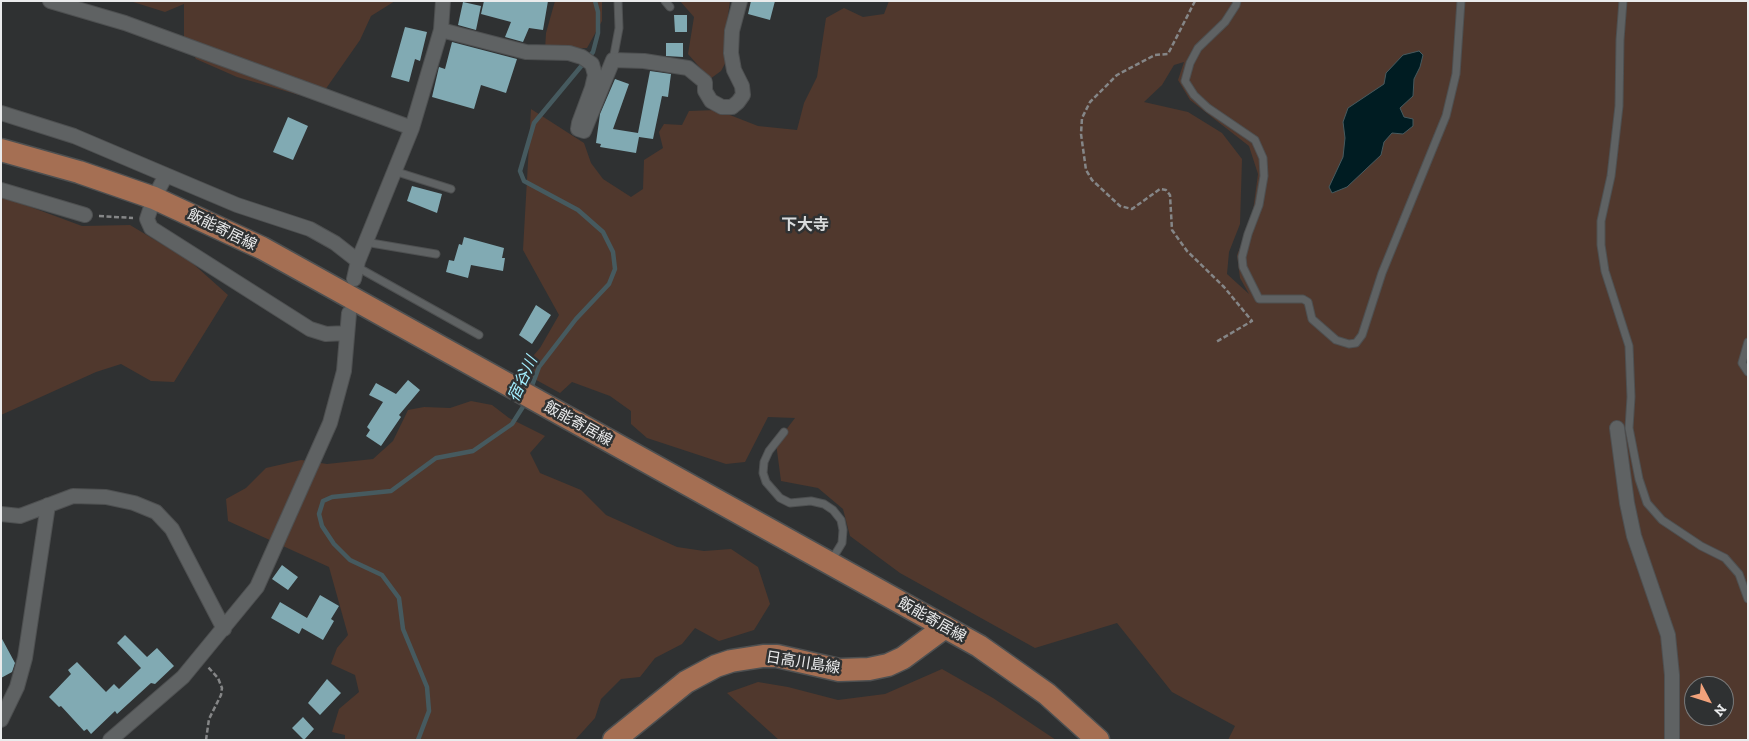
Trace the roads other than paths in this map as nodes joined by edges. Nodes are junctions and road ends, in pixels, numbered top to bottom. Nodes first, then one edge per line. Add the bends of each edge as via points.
1 (50, 1) edge
2 (443, 1) edge
3 (618, 1) edge
4 (740, 1) edge
5 (1237, 1) edge
6 (1461, 1) edge
7 (1623, 1) edge
8 (441, 30) junction
9 (613, 60) junction
10 (1, 113) edge
11 (412, 128) junction
12 (1, 150) edge
13 (394, 171) junction
14 (166, 174) junction
15 (451, 189) dead end
16 (1, 190) edge
17 (150, 208) junction
18 (85, 214) road end
19 (365, 242) junction
20 (436, 254) dead end
21 (356, 269) junction
22 (349, 314) dead end
23 (347, 333) junction
24 (479, 335) dead end
25 (1748, 342) edge
26 (1748, 372) edge
27 (1616, 428) dead end
28 (784, 432) dead end
29 (48, 505) junction
30 (1, 514) edge
31 (830, 562) junction
32 (1748, 599) edge
33 (945, 627) junction
34 (224, 629) junction
35 (1, 720) edge
36 (110, 740) edge
37 (614, 740) edge
38 (1098, 740) edge
39 (1672, 740) edge

1 - 11 street via 125,22
2 - 8 street
3 - 9 lane via 619,28
4 - 9 street via 732,31 731,53 743,95 732,107 722,108 711,101 705,92 705,82 688,68
5 - 6 lane via 1225,22 1198,48 1185,81 1208,108 1255,140 1263,158 1264,176 1259,205 1242,257 1243,267 1259,299 1303,299 1308,302 1312,319 1336,340 1349,344 1362,335 1382,273 1446,116 1456,74
7 - 32 lane via 1619,106 1611,176 1601,221 1605,271 1629,346 1629,428 1639,479 1647,503 1662,520 1725,558 1739,574
8 - 9 street via 526,52 569,53 592,64 595,75 579,123 581,131 588,126
8 - 11 street
10 - 14 street via 74,136
11 - 13 street
12 - 17 main road, 飯能寄居線 via 79,172
13 - 15 lane
13 - 19 street
14 - 17 street
14 - 21 street via 237,205 310,229 335,243
16 - 18 street
17 - 23 street via 151,228 310,329 326,334
17 - 31 main road, 飯能寄居線 via 262,248
19 - 20 lane
19 - 21 street
21 - 24 lane
22 - 23 street
23 - 34 street via 344,370 330,424 257,587
25 - 26 lane via 1742,363
27 - 39 street via 1634,536 1668,635
28 - 31 lane via 764,462 766,482 790,503 812,501 833,510 841,520 842,543
29 - 30 street via 20,516
29 - 34 street via 74,496 106,497 156,512 172,529
29 - 35 street via 26,658 17,688
31 - 33 main road, 飯能寄居線
33 - 37 main road, 日高川島線 via 903,658 869,669 839,670 763,656 716,666 686,682
33 - 38 main road, 飯能寄居線 via 1034,683
34 - 36 street via 183,677

